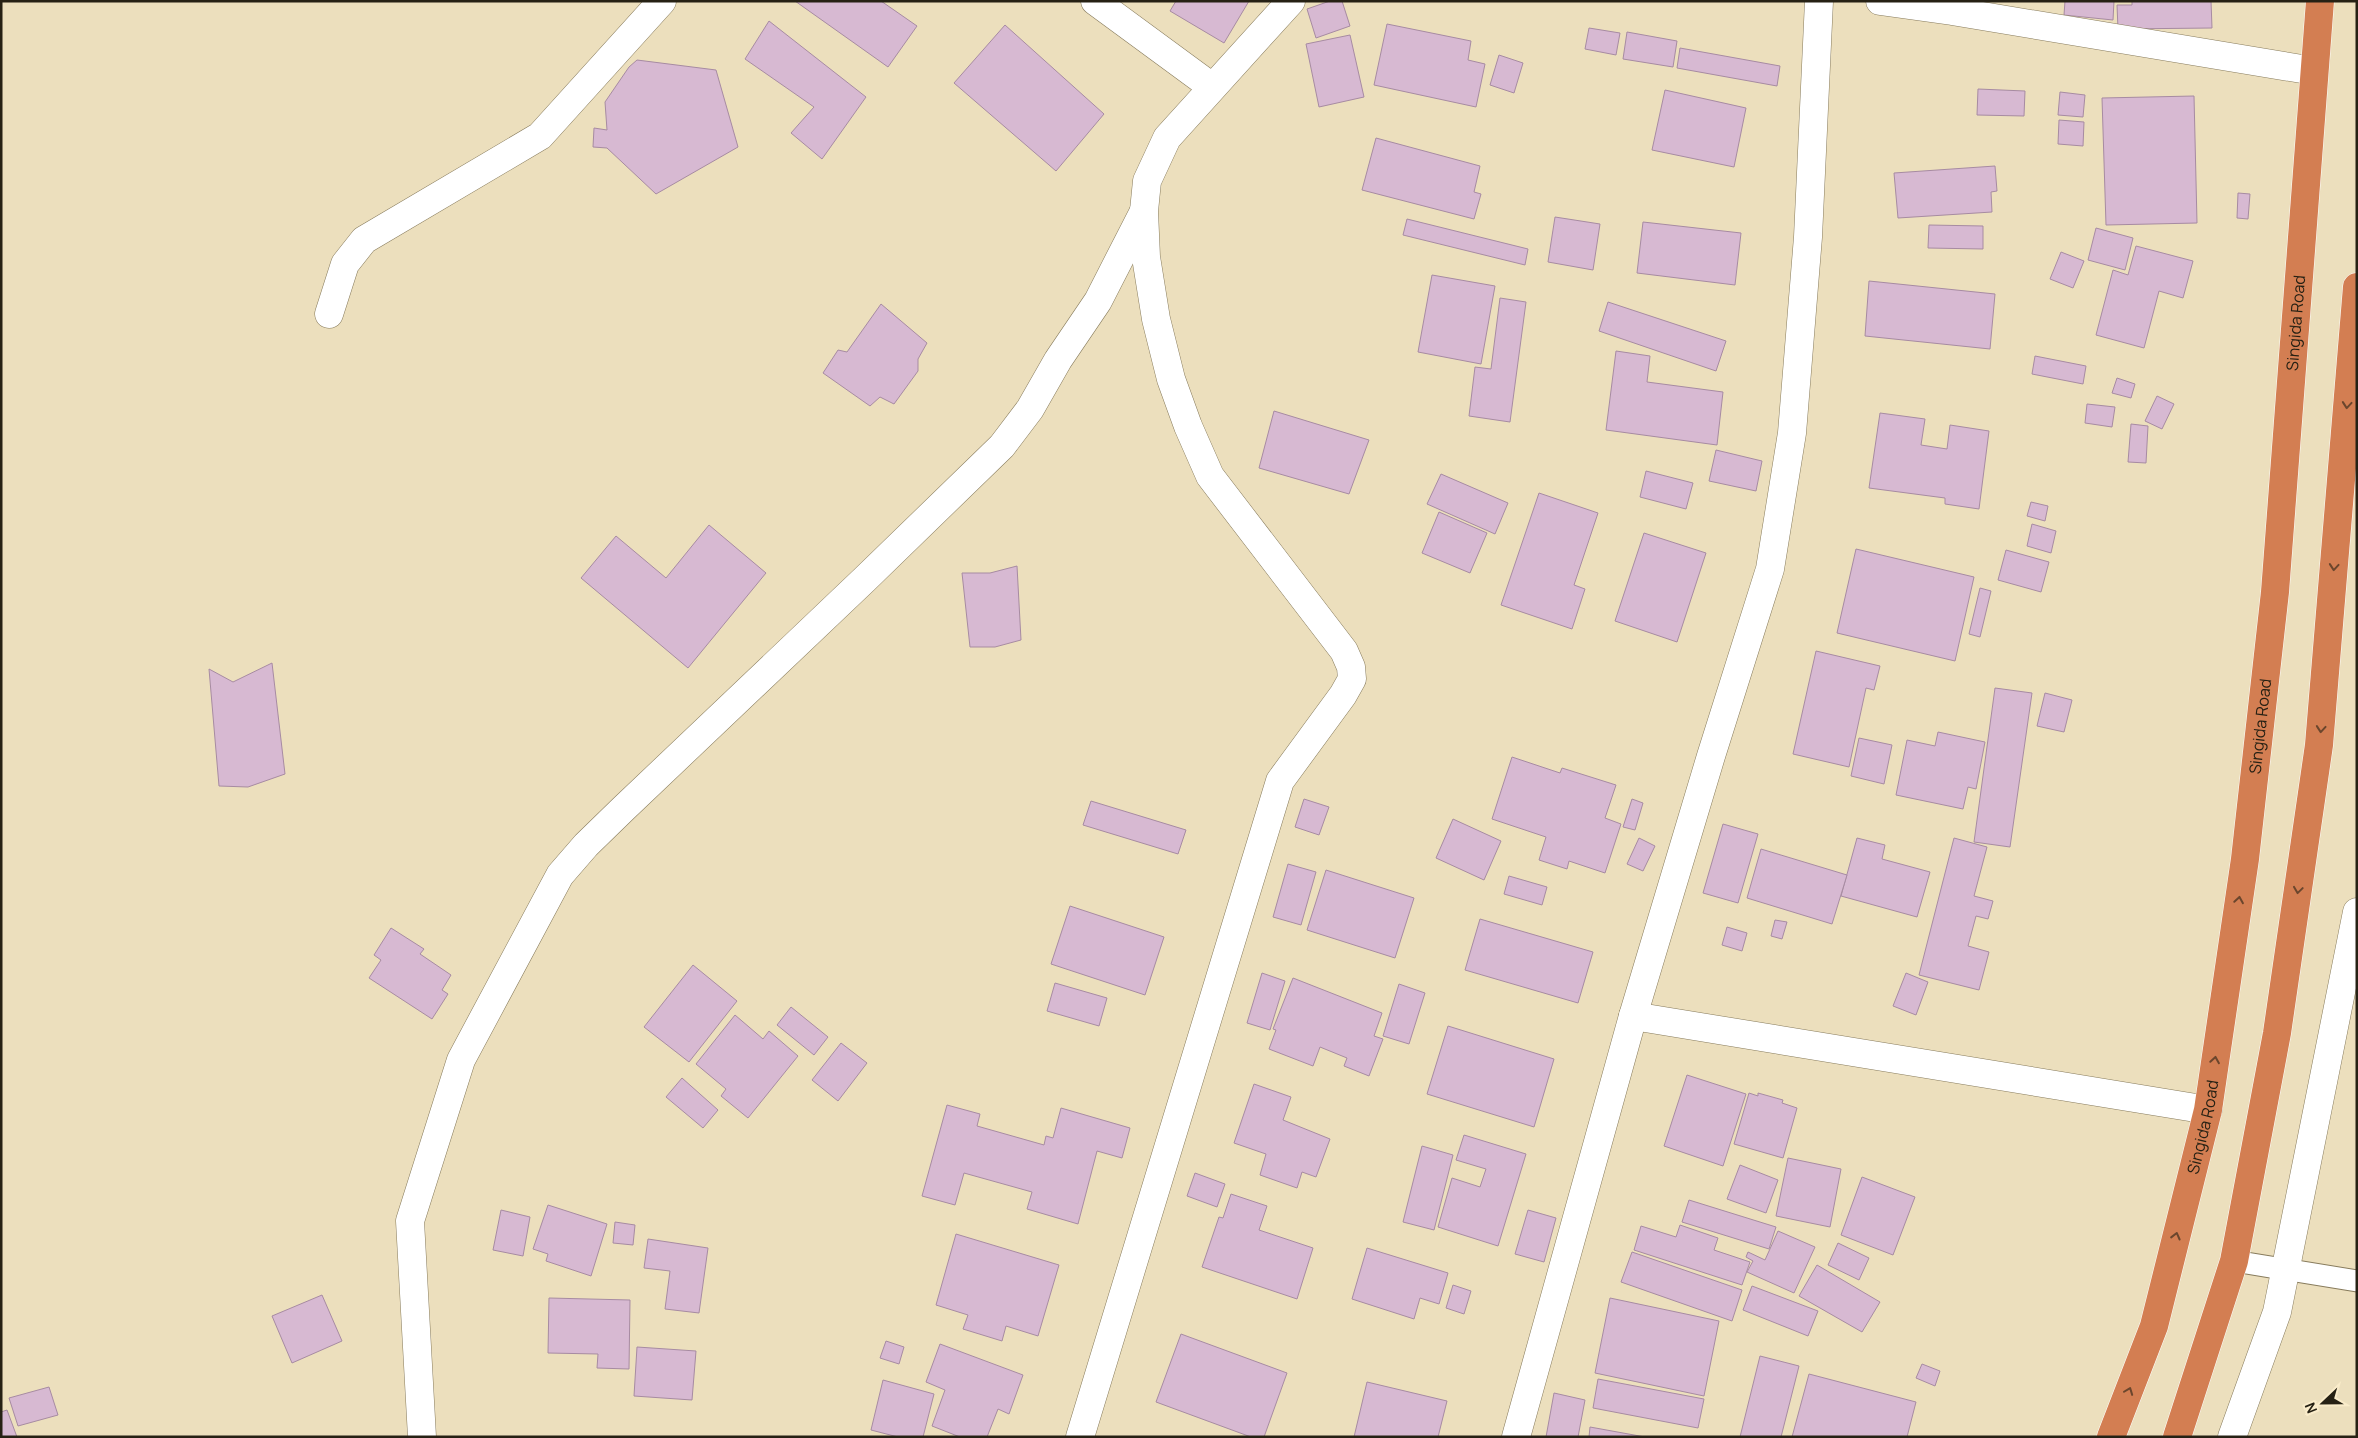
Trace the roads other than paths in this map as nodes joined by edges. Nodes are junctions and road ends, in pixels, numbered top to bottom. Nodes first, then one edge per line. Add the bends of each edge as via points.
1 (662, 1) edge
2 (1095, 1) edge
3 (1291, 1) edge
4 (1819, 1) edge
5 (1880, 1) edge
6 (2320, 1) edge
7 (2314, 71) junction
8 (1212, 87) junction
9 (1144, 211) junction
10 (2357, 287) edge
11 (329, 314) dead end
12 (2357, 912) edge
13 (1633, 1016) junction
14 (2208, 1110) junction
15 (2234, 1261) junction
16 (2286, 1269) junction
17 (2357, 1281) edge
18 (422, 1437) edge
19 (1080, 1437) edge
20 (1516, 1437) edge
21 (2112, 1437) edge
22 (2178, 1437) edge
23 (2232, 1437) edge

1 - 11 street via 540,136 364,240 345,264
2 - 8 street
3 - 8 street
4 - 13 street via 1808,237 1793,423 1770,569
5 - 7 street
6 - 7 highway, Singida Road
14 -> 7 highway, Singida Road via 2245,859 2276,592
8 - 9 street via 1167,138 1147,181
9 - 18 street via 1098,301 1030,409 1002,446 622,808 560,875 461,1060 410,1221
9 - 19 street via 1146,257 1156,319 1188,426 1210,476 1344,651 1352,680 1280,781
10 -> 15 highway via 2319,745 2277,1033
12 - 16 street
13 - 14 street
13 - 20 street
21 -> 14 highway, Singida Road via 2154,1326
15 - 16 lane
15 - 22 highway
16 - 17 lane
16 - 23 street via 2277,1312

